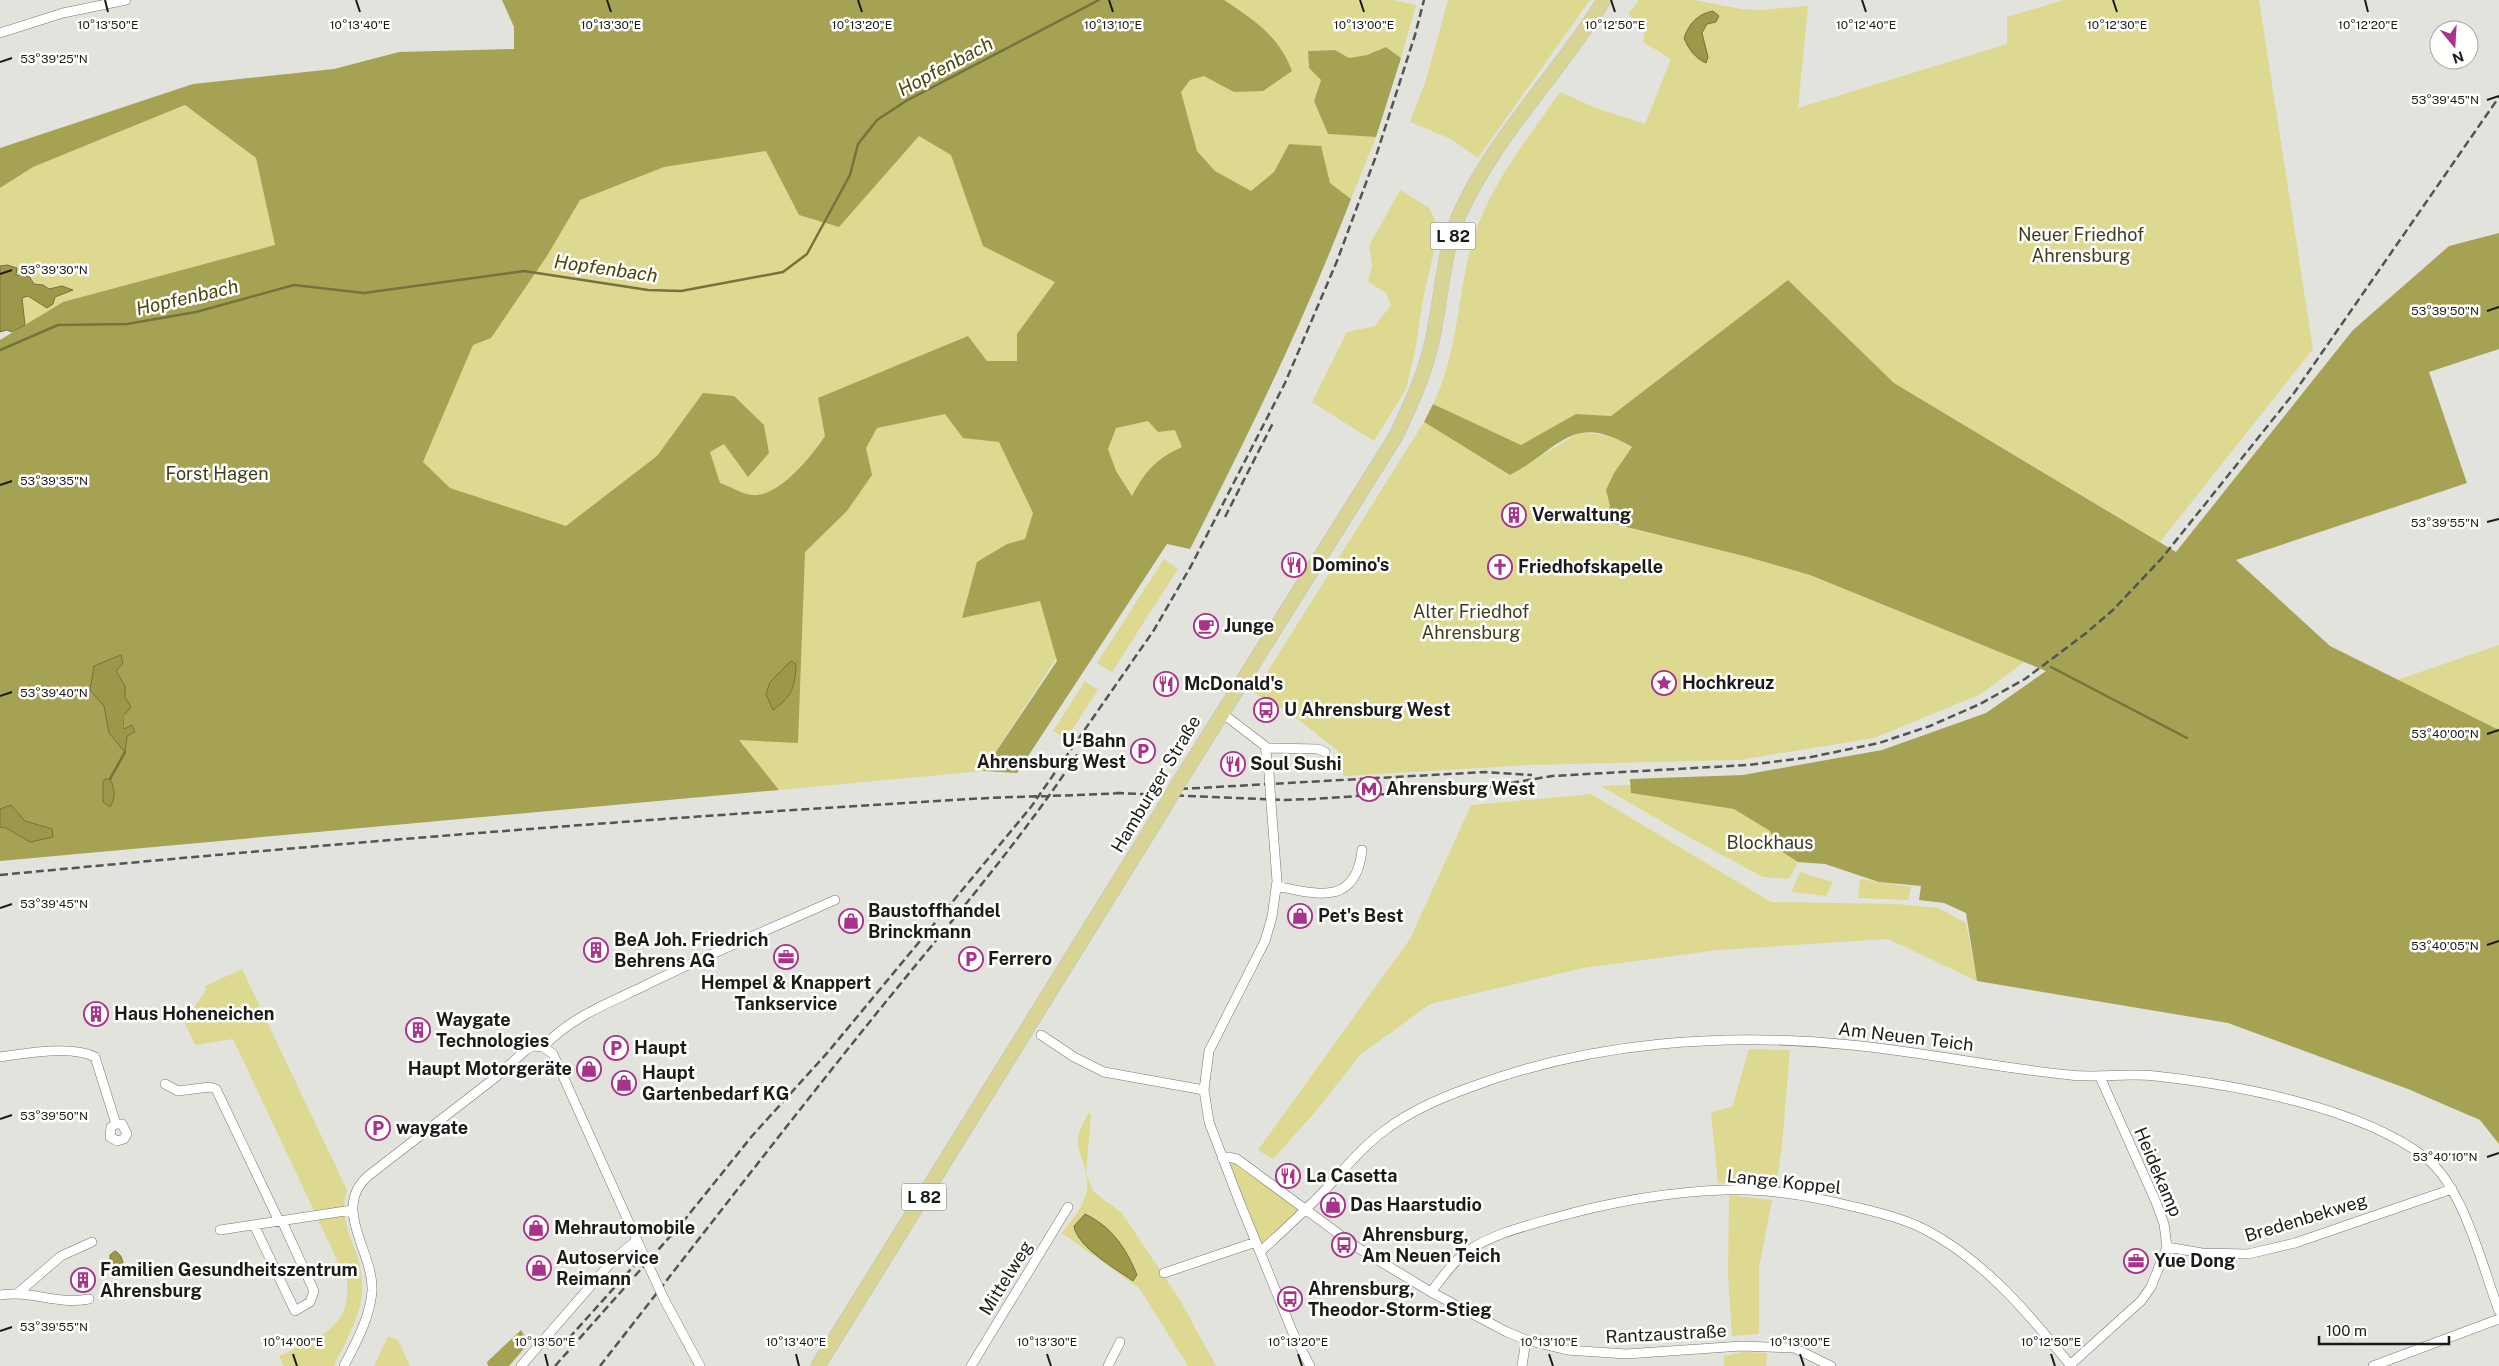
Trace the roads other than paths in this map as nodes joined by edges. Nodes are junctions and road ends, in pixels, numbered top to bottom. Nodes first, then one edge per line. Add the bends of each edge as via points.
1 (126, 0) edge
2 (1604, 0) edge
3 (0, 33) edge
4 (1222, 713) junction
5 (1266, 748) junction
6 (1325, 752) dead end
7 (1362, 850) dead end
8 (1276, 886) junction
9 (835, 900) dead end
10 (1041, 1035) dead end
11 (544, 1047) junction
12 (0, 1057) edge
13 (2100, 1077) junction
14 (165, 1084) dead end
15 (1204, 1090) junction
16 (116, 1124) dead end
17 (1222, 1158) junction
18 (2452, 1190) junction
19 (1068, 1207) dead end
20 (352, 1210) junction
21 (1306, 1210) junction
22 (281, 1221) junction
23 (254, 1225) junction
24 (220, 1230) dead end
25 (92, 1242) dead end
26 (638, 1242) junction
27 (1256, 1242) junction
28 (2167, 1247) junction
29 (1260, 1252) junction
30 (1164, 1272) dead end
31 (1431, 1292) junction
32 (18, 1293) junction
33 (0, 1295) edge
34 (89, 1299) dead end
35 (2499, 1311) edge
36 (2499, 1319) edge
37 (1526, 1340) junction
38 (1120, 1342) dead end
39 (2070, 1365) edge
40 (344, 1366) edge
41 (521, 1366) edge
42 (700, 1366) edge
43 (818, 1366) edge
44 (970, 1366) edge
45 (1108, 1366) edge
46 (1310, 1366) edge
47 (1522, 1366) edge
48 (1831, 1366) edge
49 (2372, 1366) edge

1 - 3 street via 63,13
2 - 4 main road, Hamburger Straße / L 82 via 1480,175 1456,225 1427,360 1400,428
4 - 5 street via 1258,738
4 - 43 main road, Hamburger Straße / L 82, bridge
5 - 6 street via 1286,746
5 - 8 street, bridge
7 - 8 street via 1354,876 1337,891 1320,895
8 - 15 street via 1265,941 1209,1051
9 - 11 street via 712,954 572,1022
10 - 15 street via 1104,1072
11 - 20 street via 527,1049 496,1077 368,1176 356,1191
11 - 26 street via 554,1056
12 - 16 street via 54,1052 86,1052 95,1057
13 - 18 street, Am Neuen Teich via 2152,1076 2245,1090 2297,1102 2359,1122 2407,1145 2429,1160
13 - 21 street, Am Neuen Teich via 1811,1042 1688,1042 1613,1050 1542,1065 1472,1086 1427,1106 1388,1128 1358,1154
13 - 28 street, Heidekamp via 2156,1202 2164,1224
14 - 22 street via 177,1091 209,1087 216,1090
15 - 17 street via 1209,1122
17 - 21 street, Rantzaustraße via 1237,1159
17 - 27 street
18 - 28 street, Bredenbekweg via 2295,1243 2248,1254 2202,1253
18 - 35 street, Am Neuen Teich
19 - 44 street, Mittelweg
20 - 22 street
20 - 40 street via 368,1260 372,1289 366,1318
21 - 29 street, Am Neuen Teich
21 - 31 street, Rantzaustraße via 1358,1248
22 - 23 street
22 - 23 street via 314,1291 310,1302 295,1310
23 - 24 street
25 - 32 street via 61,1256
26 - 41 street via 614,1259
26 - 42 street, bridge
27 - 29 street
27 - 30 street
28 - 39 street, Heidekamp via 2152,1287
29 - 46 street
31 - 37 street, Rantzaustraße
31 - 39 street, Lange Koppel via 1467,1251 1492,1237 1526,1226 1581,1210 1637,1199 1724,1190 1754,1191 1822,1199 1885,1214 1924,1229 1945,1241 1996,1282
32 - 33 street
32 - 34 street via 60,1301
36 - 49 street
37 - 47 street
37 - 48 street, Rantzaustraße via 1567,1350 1626,1354 1742,1346 1794,1348
38 - 45 street

